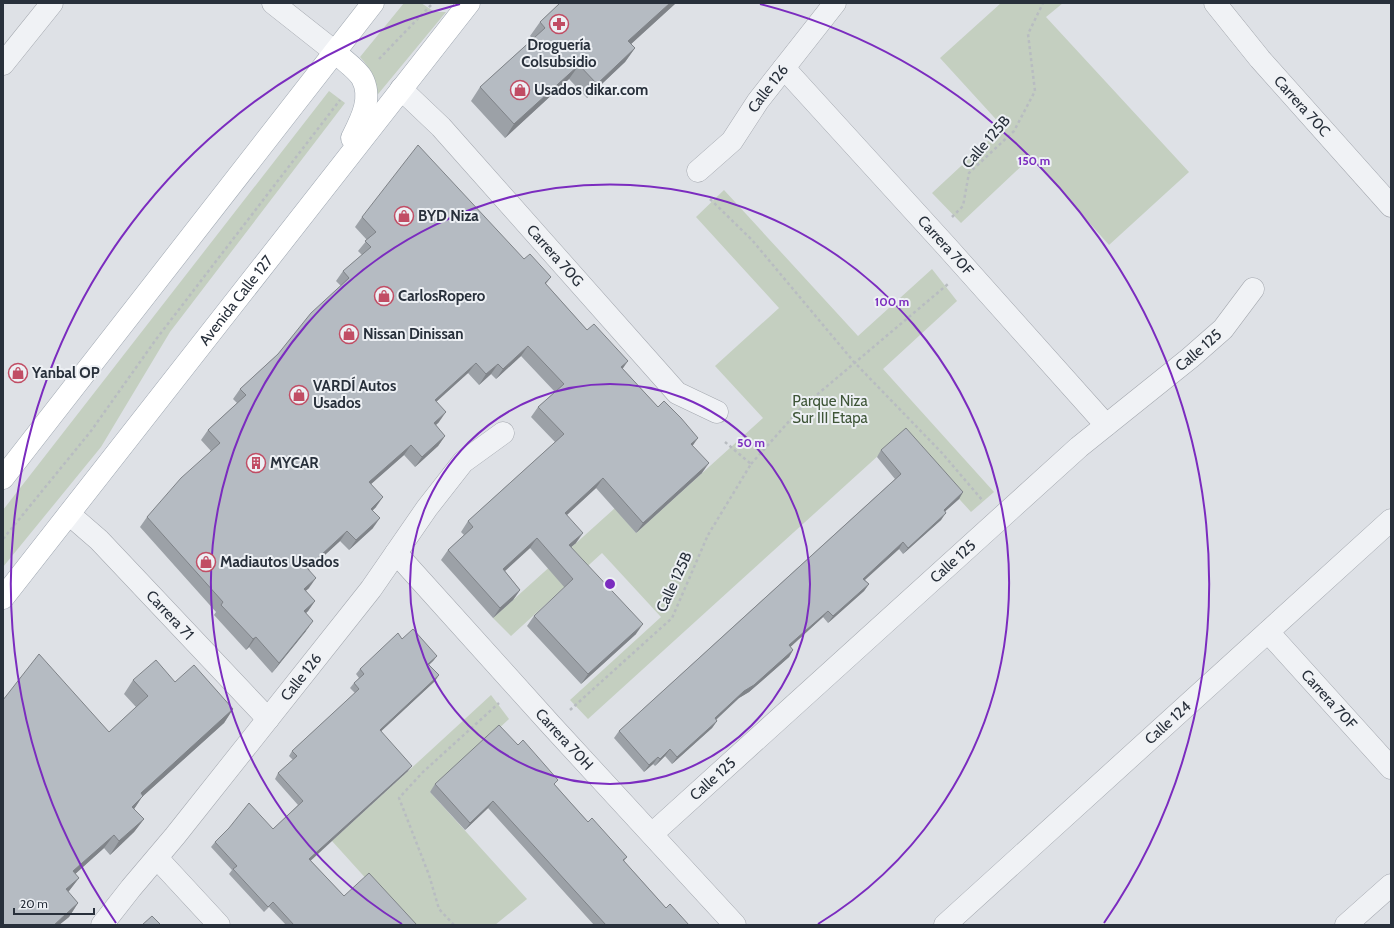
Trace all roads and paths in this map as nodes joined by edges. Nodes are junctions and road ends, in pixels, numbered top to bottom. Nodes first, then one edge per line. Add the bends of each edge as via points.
1 (52, 3) edge
2 (273, 3) edge
3 (373, 3) edge
4 (433, 3) edge
5 (834, 3) edge
6 (1043, 3) edge
7 (1215, 3) edge
8 (466, 4) edge
9 (335, 52) junction
10 (3, 64) edge
11 (784, 68) junction
12 (362, 77) junction
13 (401, 89) junction
14 (698, 171) dead end
15 (328, 181) junction
16 (710, 199) dead end
17 (1391, 206) edge
18 (952, 218) dead end
19 (954, 279) dead end
20 (1253, 289) dead end
21 (854, 362) junction
22 (717, 412) dead end
23 (1106, 425) junction
24 (503, 433) dead end
25 (725, 442) dead end
26 (751, 464) junction
27 (3, 478) edge
28 (984, 502) dead end
29 (69, 514) junction
30 (1391, 520) edge
31 (3, 539) edge
32 (396, 553) junction
33 (3, 598) edge
34 (1268, 632) junction
35 (501, 701) dead end
36 (567, 713) dead end
37 (268, 719) junction
38 (1391, 768) edge
39 (652, 834) junction
40 (157, 858) junction
41 (1391, 885) edge
42 (102, 925) edge
43 (218, 925) edge
44 (454, 925) edge
45 (735, 925) edge
46 (945, 925) edge
47 (1346, 925) edge

1 - 10 street
2 - 9 street
3 - 9 main road
4 - 12 path
5 - 11 street, Calle 126
6 - 18 path, Calle 125B via 1028,34 1035,91 1014,131 969,173 963,206
7 - 17 street, Carrera 70C via 1260,59
8 - 13 main road, Avenida Calle 127
9 - 12 main road
9 - 27 main road
11 - 14 street, Calle 126 via 758,101 732,141
11 - 23 street, Carrera 70F
12 - 15 main road via 366,90 366,107
12 - 31 path via 343,97 157,338 91,431
13 - 15 main road, Avenida Calle 127
13 - 22 street, Carrera 70G via 441,126 677,393
15 - 29 main road, Avenida Calle 127
16 - 21 path via 752,240
19 - 21 path, Calle 125B
20 - 23 street, Calle 125 via 1223,329
21 - 26 path, Calle 125B via 800,409
21 - 28 path via 942,453
23 - 39 street, Calle 125 via 1078,447
24 - 32 street, Calle 126 via 463,462
25 - 26 path
26 - 36 path, Calle 125B via 708,535 672,618
29 - 33 main road, Avenida Calle 127
29 - 37 street, Carrera 71 via 99,540
30 - 34 street, Calle 124
32 - 37 street, Calle 126 via 371,589
32 - 39 street, Carrera 70H
34 - 38 street, Carrera 70F
34 - 46 street, Calle 124
35 - 44 path via 423,772 399,798 439,909
37 - 40 street, Calle 126
39 - 45 street, Carrera 70H
40 - 42 street, Calle 126
40 - 43 street
41 - 47 street

